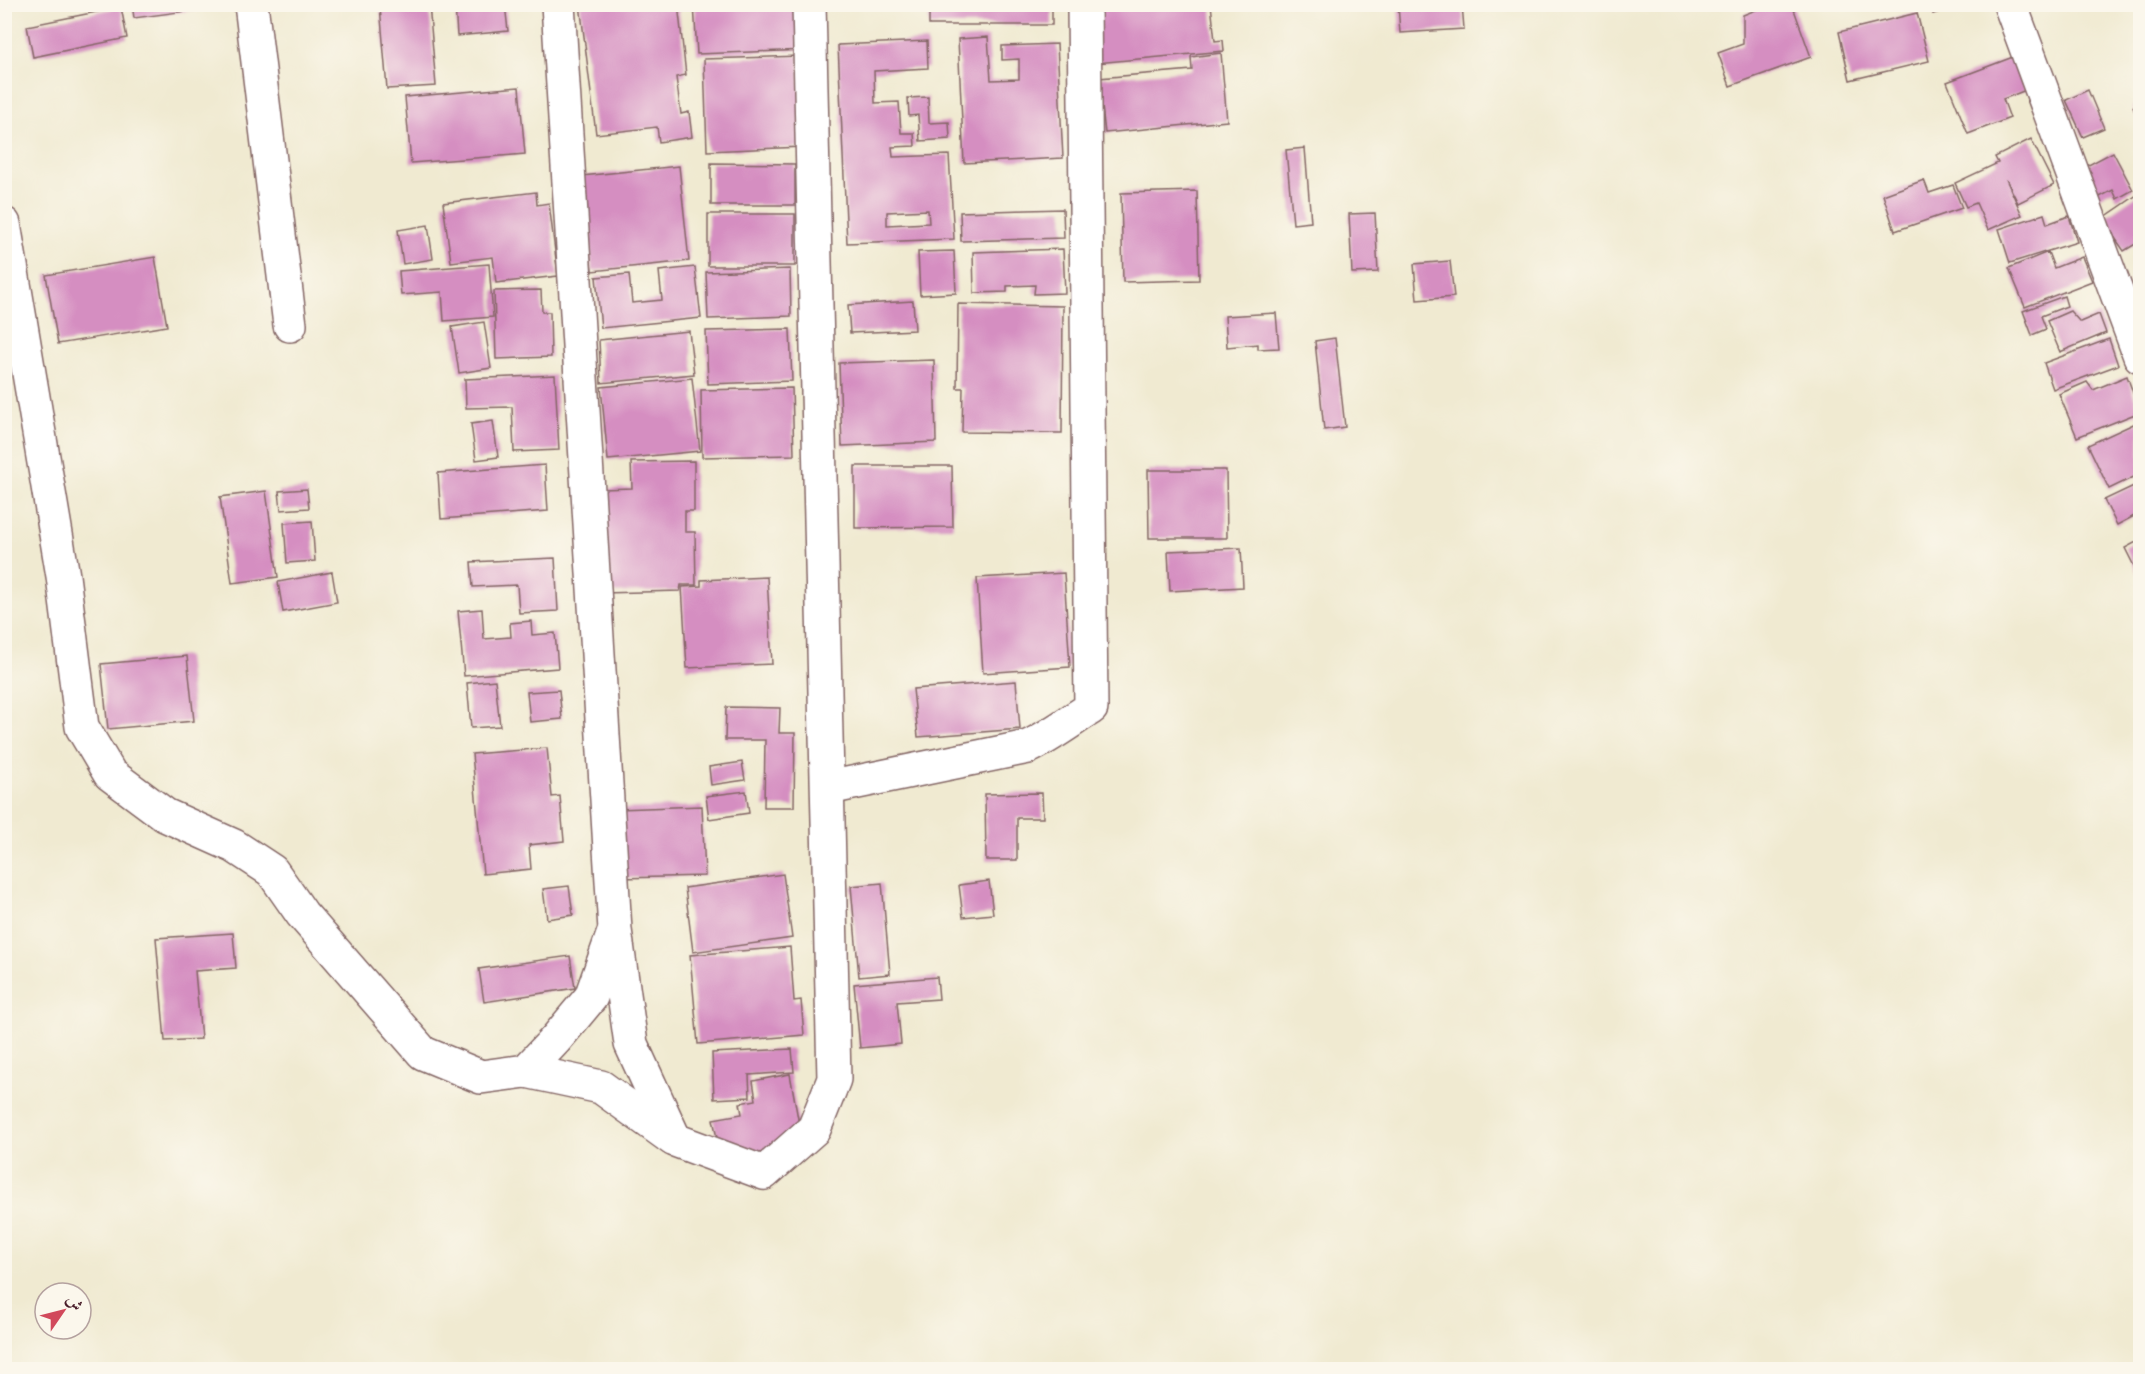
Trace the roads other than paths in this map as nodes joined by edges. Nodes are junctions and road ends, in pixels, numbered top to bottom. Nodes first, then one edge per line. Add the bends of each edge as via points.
1 (251, 4) edge
2 (558, 4) edge
3 (809, 4) edge
4 (1084, 4) edge
5 (2010, 4) edge
6 (4, 224) edge
7 (290, 325) dead end
8 (2140, 356) edge
9 (828, 788) junction
10 (615, 930) junction
11 (526, 1071) junction
12 (675, 1140) junction

1 - 7 street
2 - 10 street
3 - 9 street
4 - 9 street via 1091,708 1028,747
5 - 8 street
6 - 11 street via 63,576 82,727 110,774 165,815 234,846 272,871 302,914 423,1053 481,1077
9 - 12 street via 834,1079 814,1129 764,1173
10 - 11 street via 591,997
10 - 12 street via 632,1044
11 - 12 street via 601,1087

